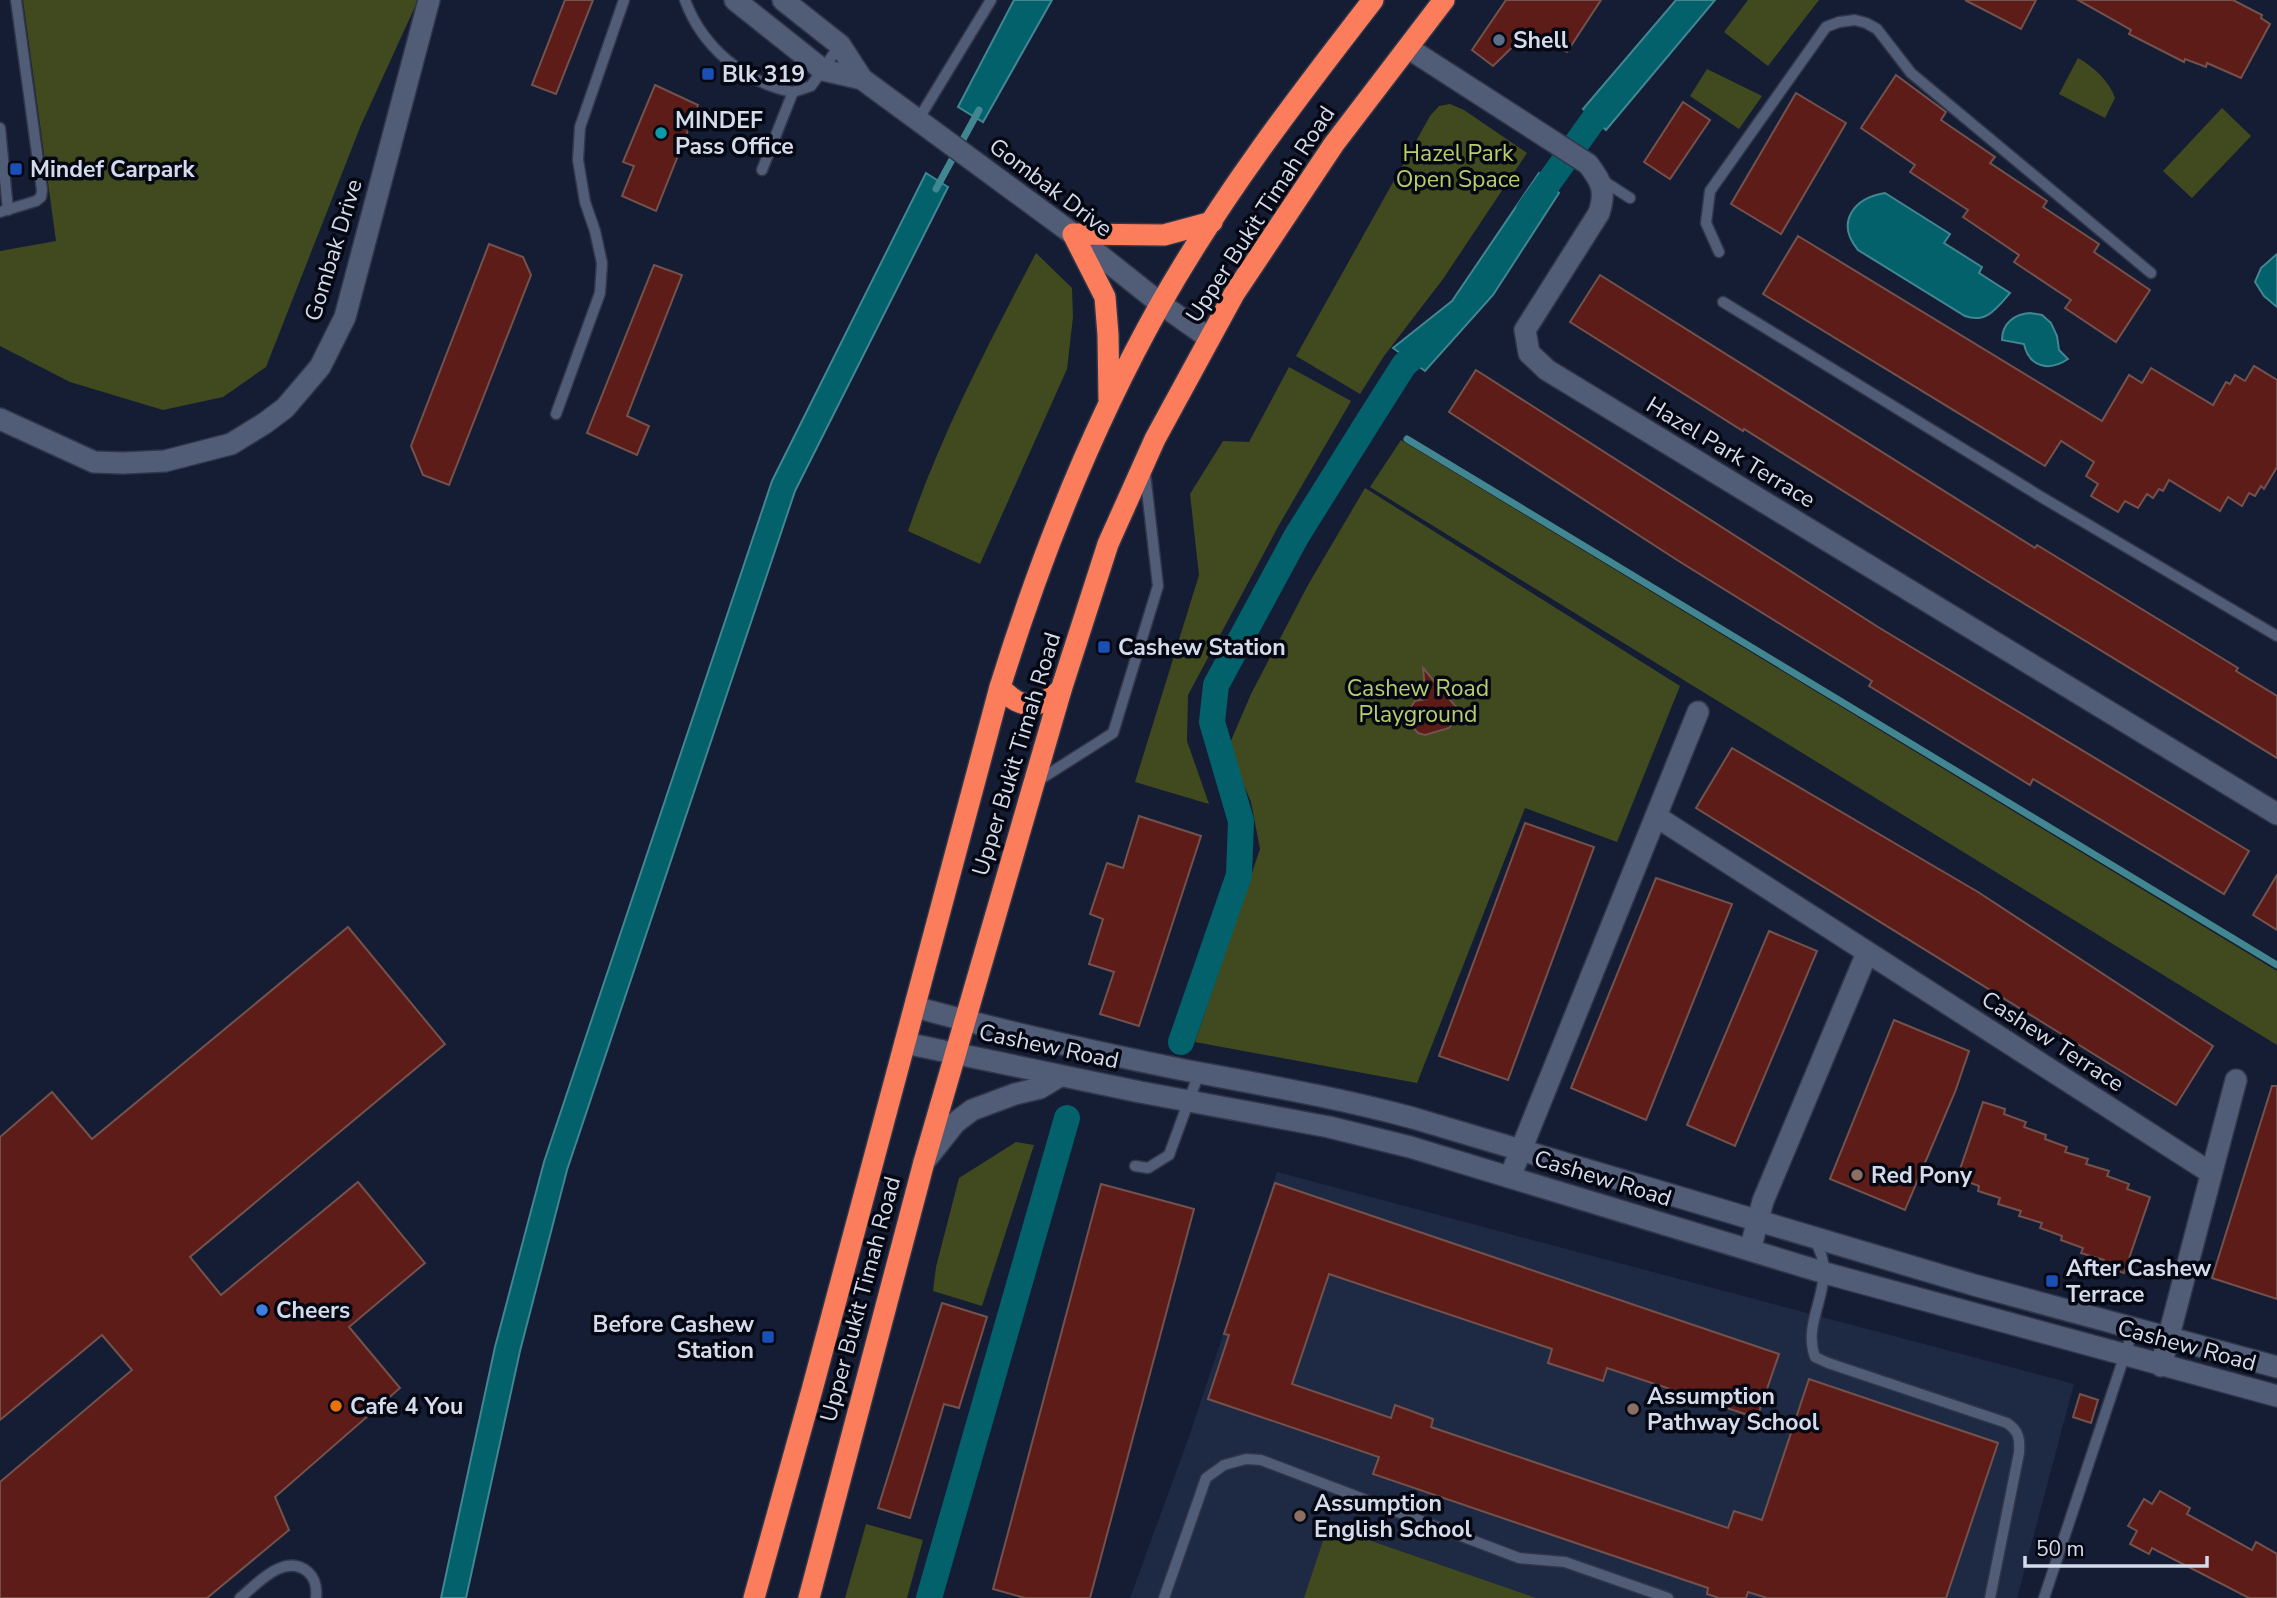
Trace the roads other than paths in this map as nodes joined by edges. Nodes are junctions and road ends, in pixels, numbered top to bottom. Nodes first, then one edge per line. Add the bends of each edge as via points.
1 (16, 0) edge
2 (429, 0) edge
3 (624, 0) edge
4 (685, 0) edge
5 (735, 0) edge
6 (783, 0) edge
7 (991, 0) edge
8 (1373, 0) edge
9 (1444, 0) edge
10 (840, 45) junction
11 (1408, 48) junction
12 (823, 70) junction
13 (862, 79) junction
14 (793, 92) junction
15 (918, 120) junction
16 (0, 128) edge
17 (762, 170) dead end
18 (1593, 172) junction
19 (1630, 198) dead end
20 (4, 211) edge
21 (1212, 222) junction
22 (1073, 234) junction
23 (1719, 252) dead end
24 (2151, 273) dead end
25 (1723, 302) dead end
26 (1161, 304) junction
27 (1209, 338) junction
28 (1109, 402) junction
29 (556, 414) dead end
30 (0, 419) edge
31 (1144, 464) junction
32 (2277, 636) edge
33 (1000, 687) junction
34 (1061, 690) junction
35 (1698, 712) dead end
36 (1035, 783) junction
37 (2277, 814) edge
38 (1657, 817) junction
39 (1867, 953) junction
40 (915, 1007) junction
41 (965, 1021) junction
42 (905, 1043) junction
43 (955, 1054) junction
44 (1199, 1073) junction
45 (1060, 1076) junction
46 (2236, 1080) dead end
47 (1189, 1101) junction
48 (1521, 1149) junction
49 (924, 1162) junction
50 (1135, 1166) dead end
51 (2211, 1172) junction
52 (1510, 1177) junction
53 (1757, 1222) junction
54 (1812, 1237) junction
55 (1750, 1250) junction
56 (1825, 1273) junction
57 (2134, 1327) junction
58 (2168, 1337) junction
59 (2124, 1356) junction
60 (2161, 1366) junction
61 (2277, 1367) edge
62 (2277, 1396) edge
63 (240, 1598) edge
64 (316, 1598) edge
65 (754, 1598) edge
66 (809, 1598) edge
67 (1164, 1598) edge
68 (1668, 1598) edge
69 (1990, 1598) edge
70 (2044, 1598) edge

1 - 20 lane via 42,190 36,201
2 - 30 street, Gombak Drive via 345,317 320,367 285,408 231,444 165,461 123,463 94,462
3 - 29 lane via 580,127 578,160 602,263 600,293
4 - 14 lane via 699,30 725,59 777,89
5 - 12 street, Gombak Drive
6 - 10 street, Gombak Drive
7 - 15 lane
8 - 21 highway, Upper Bukit Timah Road via 1251,161
9 - 11 highway, Upper Bukit Timah Road
10 - 12 lane
10 - 13 street, Gombak Drive
11 - 18 street
11 - 27 highway, Upper Bukit Timah Road via 1334,144
12 - 13 street, Gombak Drive
12 - 14 lane via 811,86
13 - 15 street, Gombak Drive
14 - 17 lane
15 - 22 street, Gombak Drive
16 - 20 lane
18 - 19 lane
18 - 37 street, Hazel Park Terrace via 1604,198 1599,213 1525,330 1529,353 1547,370
21 - 22 highway via 1164,235
21 - 26 highway, Upper Bukit Timah Road
22 - 26 street, Gombak Drive
22 - 28 highway via 1105,297
23 - 24 lane via 1706,223 1710,191 1826,27 1855,20 1877,29 1911,73
25 - 32 lane
26 - 27 street, Gombak Drive
26 - 28 highway, Upper Bukit Timah Road
27 - 31 highway, Upper Bukit Timah Road
28 - 33 highway, Upper Bukit Timah Road via 1057,521
31 - 34 highway, Upper Bukit Timah Road via 1108,544
31 - 36 lane via 1158,586 1113,733
33 - 34 highway via 1021,704 1035,705
33 - 40 highway, Upper Bukit Timah Road
34 - 36 highway, Upper Bukit Timah Road
35 - 38 street
36 - 41 highway, Upper Bukit Timah Road
38 - 39 street, Cashew Terrace
38 - 48 street
39 - 51 street, Cashew Terrace
39 - 53 street
40 - 41 street, Cashew Road
40 - 42 highway, Upper Bukit Timah Road
41 - 43 highway, Upper Bukit Timah Road
41 - 44 street, Cashew Road
42 - 43 street, Cashew Road
42 - 65 highway, Upper Bukit Timah Road
43 - 45 street, Cashew Road
43 - 49 highway, Upper Bukit Timah Road
44 - 47 lane
44 - 48 street, Cashew Road via 1337,1098
45 - 47 street, Cashew Road
45 - 49 street via 1040,1088 972,1110 955,1123
46 - 51 street
47 - 50 lane via 1167,1158 1148,1168
47 - 52 street, Cashew Road via 1329,1127
48 - 52 street
48 - 53 street, Cashew Road
49 - 66 highway, Upper Bukit Timah Road
51 - 58 street
52 - 55 street, Cashew Road
53 - 54 street, Cashew Road
53 - 55 street
54 - 56 lane via 1822,1252
54 - 57 street, Cashew Road
55 - 56 street, Cashew Road
56 - 59 street, Cashew Road
56 - 69 lane via 1812,1339 1815,1357 2015,1429 2019,1453
57 - 58 street, Cashew Road
57 - 59 lane
58 - 60 street
58 - 61 street, Cashew Road
59 - 60 street, Cashew Road
59 - 70 lane
60 - 62 street, Cashew Road
63 - 64 lane via 286,1566 311,1575
67 - 68 lane via 1206,1478 1224,1465 1246,1459 1261,1460 1519,1558 1565,1562

